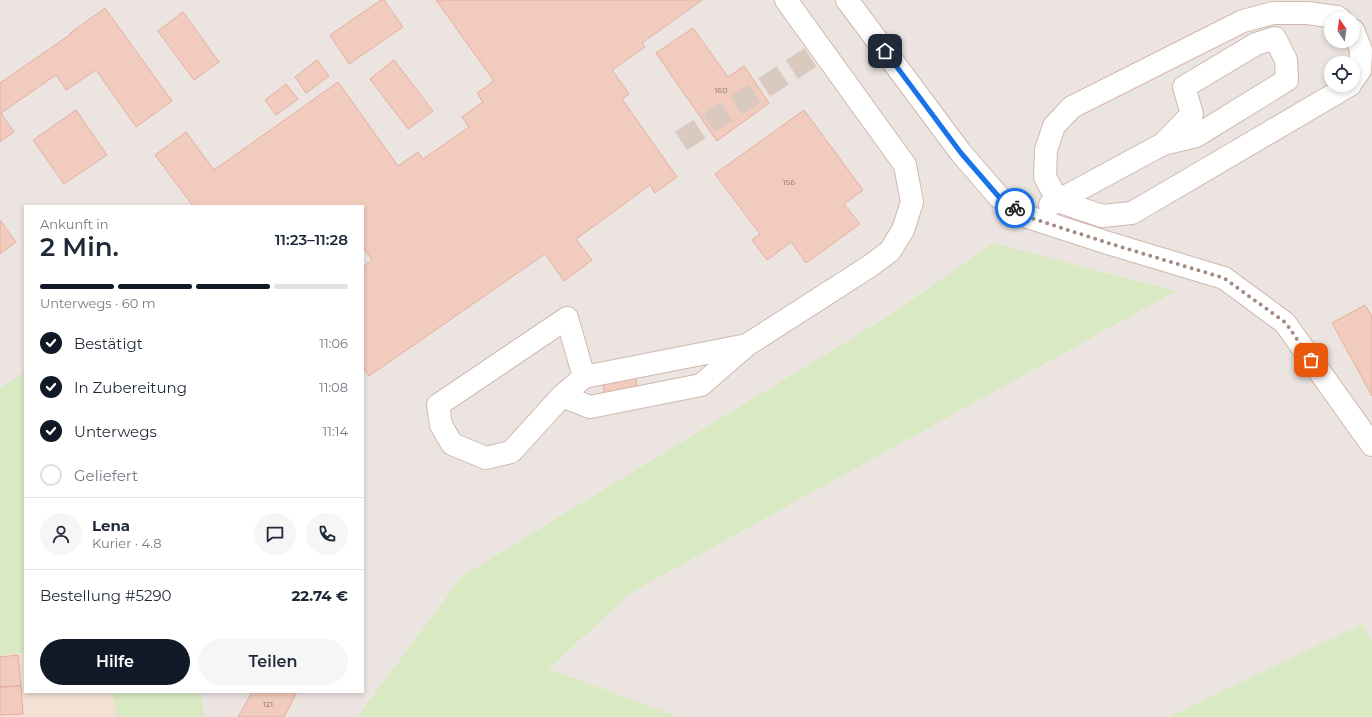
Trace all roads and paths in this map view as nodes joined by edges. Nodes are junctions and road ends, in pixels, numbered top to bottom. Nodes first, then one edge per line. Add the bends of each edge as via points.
1 (786, 0) edge
2 (847, 0) edge
3 (1324, 15) edge
4 (1360, 48) edge
5 (1360, 70) edge
6 (1338, 92) edge
7 (1164, 144) junction
8 (1058, 201) junction
9 (1028, 217) junction
10 (747, 346) junction
11 (584, 377) junction
12 (562, 396) junction
13 (1372, 445) edge

1 - 10 street via 905,164 912,202 903,230 890,250
2 - 9 street via 961,153 999,197
3 - 8 street via 1273,13 1243,21 1072,106 1054,126 1046,150 1045,177
4 - 5 street
6 - 8 street via 1132,213 1102,216
7 - 7 street via 1196,136 1287,80 1286,60 1275,38 1256,44 1184,87 1192,114
7 - 8 street
8 - 9 street
9 - 13 street via 1224,278 1286,323
10 - 11 street
10 - 12 street via 701,385 590,407
11 - 12 street
11 - 12 street via 567,318 438,405 441,425 452,444 486,458 511,452

